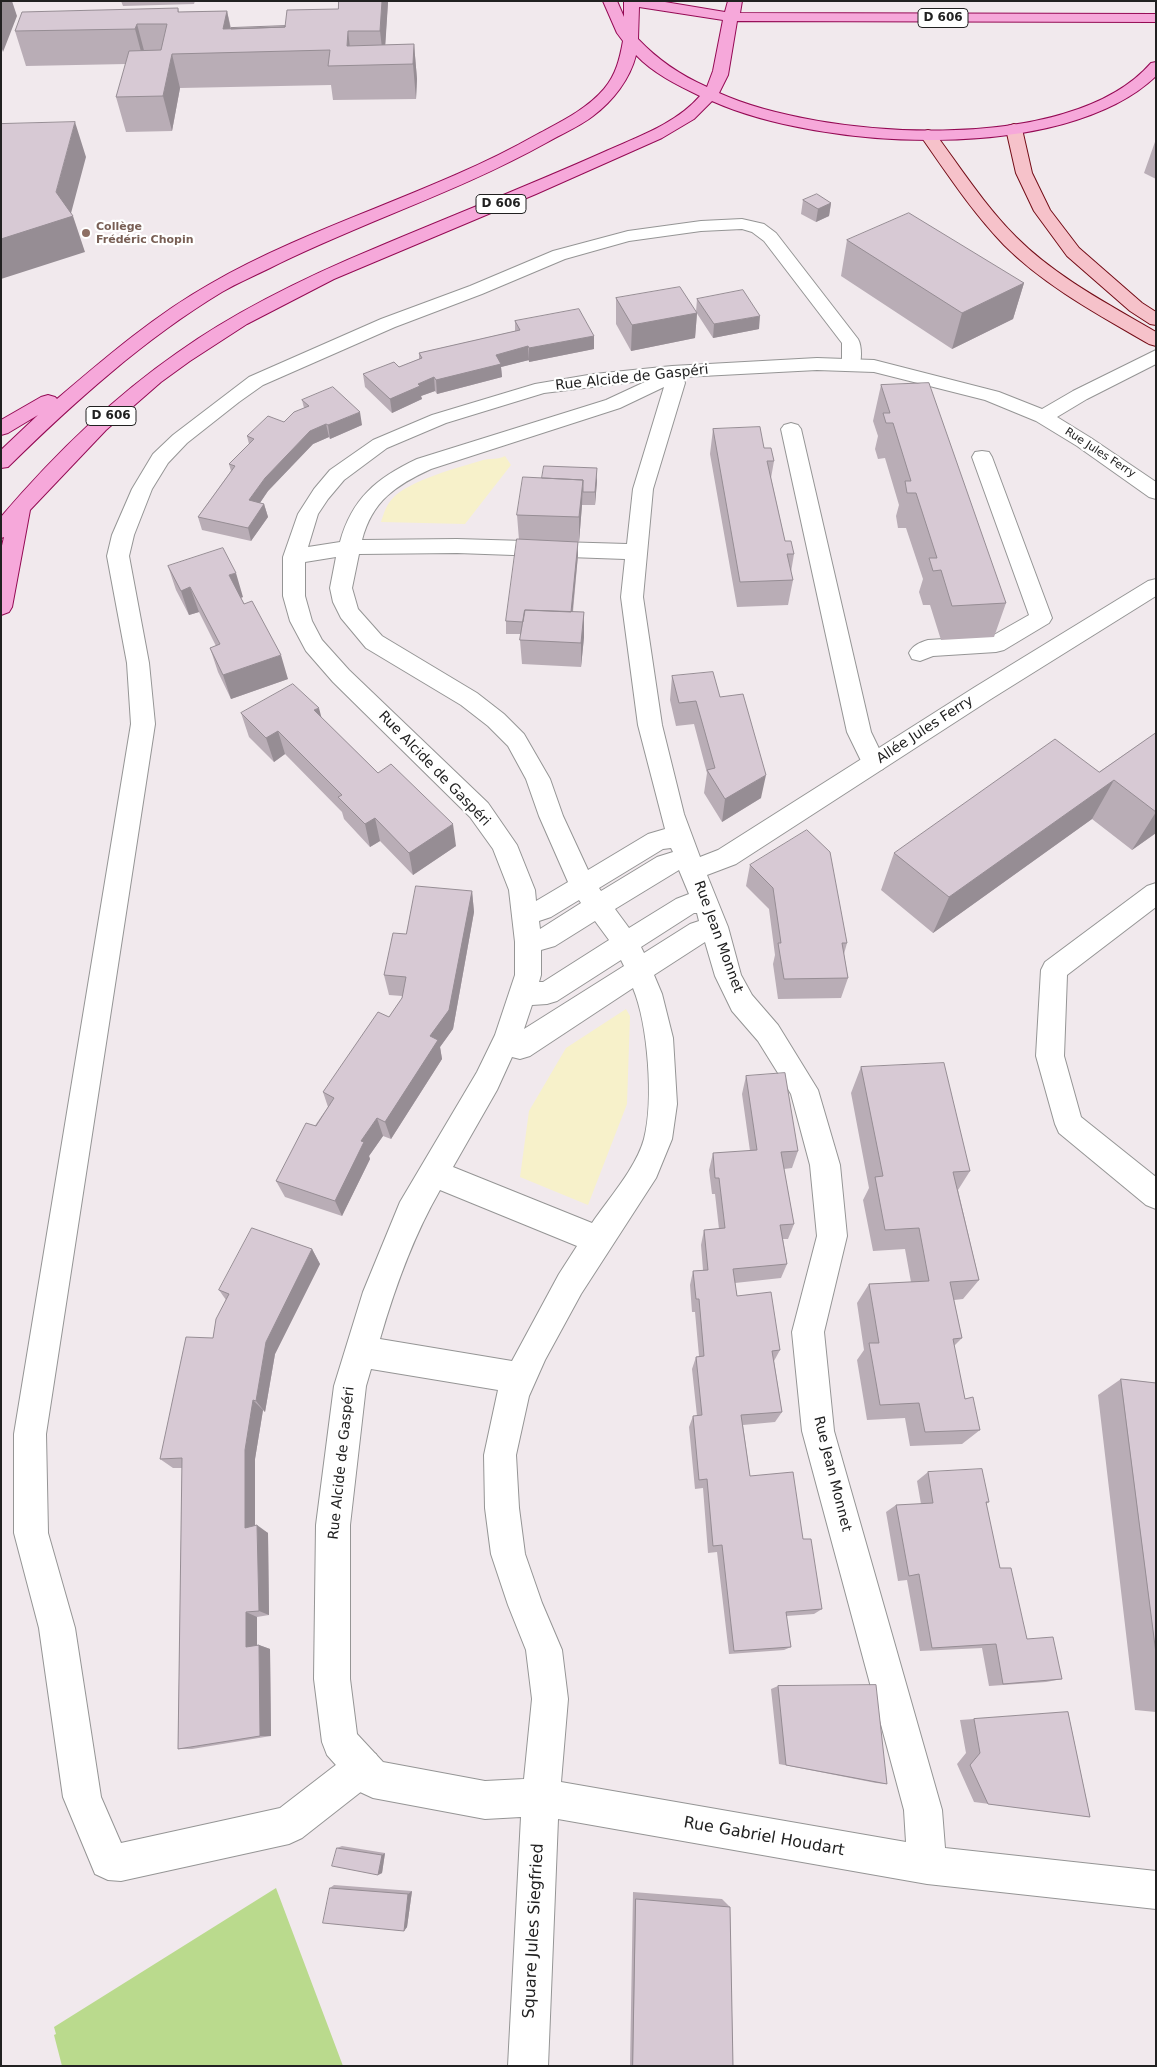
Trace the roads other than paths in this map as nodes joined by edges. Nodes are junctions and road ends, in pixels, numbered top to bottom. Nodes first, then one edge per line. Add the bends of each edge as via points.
1 (610, 1) edge
2 (631, 1) edge
3 (733, 9) edge
4 (1156, 18) edge
5 (1156, 66) edge
6 (1014, 130) junction
7 (928, 135) junction
8 (1156, 320) edge
9 (1156, 340) edge
10 (1156, 356) edge
11 (120, 358) junction
12 (851, 365) junction
13 (672, 372) junction
14 (1042, 417) junction
15 (1, 429) edge
16 (791, 429) dead end
17 (982, 457) dead end
18 (1, 462) edge
19 (1156, 492) edge
20 (20, 508) junction
21 (1, 531) edge
22 (350, 547) junction
23 (637, 552) junction
24 (294, 557) junction
25 (1156, 586) edge
26 (1, 607) edge
27 (920, 653) dead end
28 (874, 763) junction
29 (687, 854) junction
30 (1156, 893) edge
31 (592, 896) junction
32 (526, 913) junction
33 (710, 913) junction
34 (528, 942) junction
35 (633, 956) junction
36 (522, 994) junction
37 (505, 1044) junction
38 (433, 1174) junction
39 (1156, 1195) edge
40 (598, 1240) junction
41 (360, 1352) junction
42 (520, 1378) junction
43 (368, 1773) junction
44 (542, 1797) junction
45 (927, 1866) junction
46 (1156, 1890) edge
47 (528, 2066) edge

1 - 7 main road via 617,24 635,47 667,73 701,91 764,114 800,123 877,134
2 - 3 main road, D 606
2 - 11 main road, D 606 via 628,58 610,92 587,113 500,162 312,240 217,287 173,315
3 - 4 main road, D 606 via 802,18
3 - 20 main road, D 606 via 720,76 710,94 694,111 582,168 329,275 267,305 212,337 145,386 80,443
5 - 6 main road via 1137,84 1091,108
6 - 7 main road
6 - 8 main road via 1024,173 1042,210 1072,252
7 - 9 main road via 1012,242 1054,277
10 - 14 street
11 - 15 main road
11 - 18 main road, D 606 via 40,424
12 - 13 street, Rue Alcide de Gaspéri
12 - 14 street, Rue Alcide de Gaspéri via 874,366 943,382 992,396
12 - 43 street via 851,343 770,237 758,228 742,224 701,226 628,236 559,255 256,380 180,438 160,460 142,489 123,535 118,556 138,663 143,724 30,1434 31,1533 57,1628 82,1797 108,1861 121,1862 289,1825
13 - 22 street, Square Jules Siegfried via 653,386 613,404 424,464 400,475 367,505 356,523
13 - 23 street, Rue Jean Monnet via 675,383 643,489
13 - 24 street, Rue Alcide de Gaspéri via 542,388 439,419 380,444 337,475 320,494 308,514
14 - 19 street, Rue Jules Ferry
16 - 28 street via 859,732
17 - 27 street via 1041,618 996,644 928,648
20 - 21 main road, D 606
20 - 26 main road
22 - 23 street via 457,546
22 - 24 street
22 - 31 street, Square Jules Siegfried via 341,588 349,613 374,642 469,699 516,740 538,779 551,816
23 - 29 street, Rue Jean Monnet via 632,597 650,725 672,814
24 - 32 street, Rue Alcide de Gaspéri via 294,596 301,621 314,645 341,676 479,810 504,845 522,890
25 - 28 street, Allée Jules Ferry
28 - 29 street, Allée Jules Ferry via 727,857
29 - 31 street, Allée Jules Ferry
29 - 33 street, Rue Jean Monnet
30 - 39 street via 1054,970 1050,1056 1069,1124
31 - 32 street
31 - 34 street via 546,938
31 - 35 street, Square Jules Siegfried
32 - 34 street, Rue Alcide de Gaspéri
33 - 35 street via 699,932
33 - 45 street, Rue Jean Monnet via 728,976 742,1003 768,1033 804,1090 825,1164 832,1236 808,1332 818,1431 923,1810
34 - 36 street, Rue Alcide de Gaspéri via 528,975
35 - 36 street via 548,993
35 - 37 street via 520,1048
35 - 40 street, Square Jules Siegfried via 649,994 659,1038 663,1104 658,1139 646,1168
36 - 37 street, Rue Alcide de Gaspéri
37 - 38 street, Rue Alcide de Gaspéri
38 - 40 street
38 - 41 street, Rue Alcide de Gaspéri via 411,1212 378,1292
40 - 42 street, Square Jules Siegfried
41 - 42 street
41 - 43 street, Rue Alcide de Gaspéri via 350,1386 333,1526 332,1679 340,1742
42 - 44 street, Square Jules Siegfried via 513,1394 500,1455 502,1508 508,1554 544,1650 550,1699
43 - 44 street, Rue Gabriel Houdart via 485,1800
44 - 45 street, Rue Gabriel Houdart
44 - 47 street, Square Jules Siegfried
45 - 46 street, Rue Gabriel Houdart

